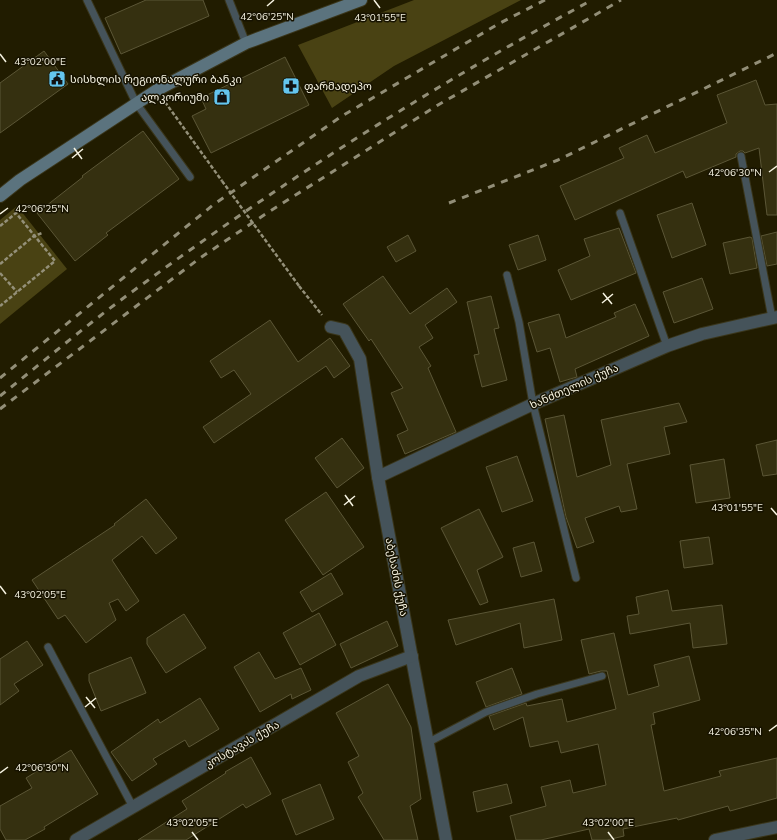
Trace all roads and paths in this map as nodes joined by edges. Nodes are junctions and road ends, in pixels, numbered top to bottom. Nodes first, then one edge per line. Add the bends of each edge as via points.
1 (87, 0) edge
2 (229, 0) edge
3 (361, 0) edge
4 (246, 43) junction
5 (157, 90) junction
6 (136, 103) junction
7 (741, 156) dead end
8 (190, 177) dead end
9 (0, 196) edge
10 (620, 213) dead end
11 (0, 226) edge
12 (42, 233) dead end
13 (34, 236) junction
14 (0, 264) edge
15 (0, 273) edge
16 (507, 275) dead end
17 (16, 292) junction
18 (0, 306) edge
19 (775, 317) edge
20 (331, 327) joint
21 (667, 346) junction
22 (533, 404) junction
23 (378, 477) junction
24 (576, 578) dead end
25 (48, 647) dead end
26 (412, 656) junction
27 (602, 676) dead end
28 (428, 743) junction
29 (133, 807) junction
30 (777, 828) edge
31 (76, 840) edge
32 (446, 840) edge
33 (715, 840) edge

1 - 6 lane
2 - 4 lane
3 - 4 main road
4 - 5 main road
5 - 6 main road
5 - 20 path, bridge
6 - 8 lane
6 - 9 main road
7 - 19 lane
10 - 21 lane
11 - 13 path via 16,213
12 - 13 path
13 - 14 path
13 - 17 path via 55,261
15 - 17 path
16 - 22 lane via 519,322
17 - 18 path
19 - 21 street, ხანძთელის ქუჩა via 702,334
20 - 23 street, აბესაძის ქუჩა via 344,330 360,359
21 - 22 street, ხანძთელის ქუჩა
22 - 23 street, ხანძთელის ქუჩა
22 - 24 lane
23 - 26 street, აბესაძის ქუჩა
25 - 29 lane
26 - 28 street, აბესაძის ქუჩა
26 - 29 street, კოსტავას ქუჩა via 359,676
27 - 28 lane via 537,694 486,712
28 - 32 street, აბესაძის ქუჩა
29 - 31 street, კოსტავას ქუჩა
30 - 33 street

